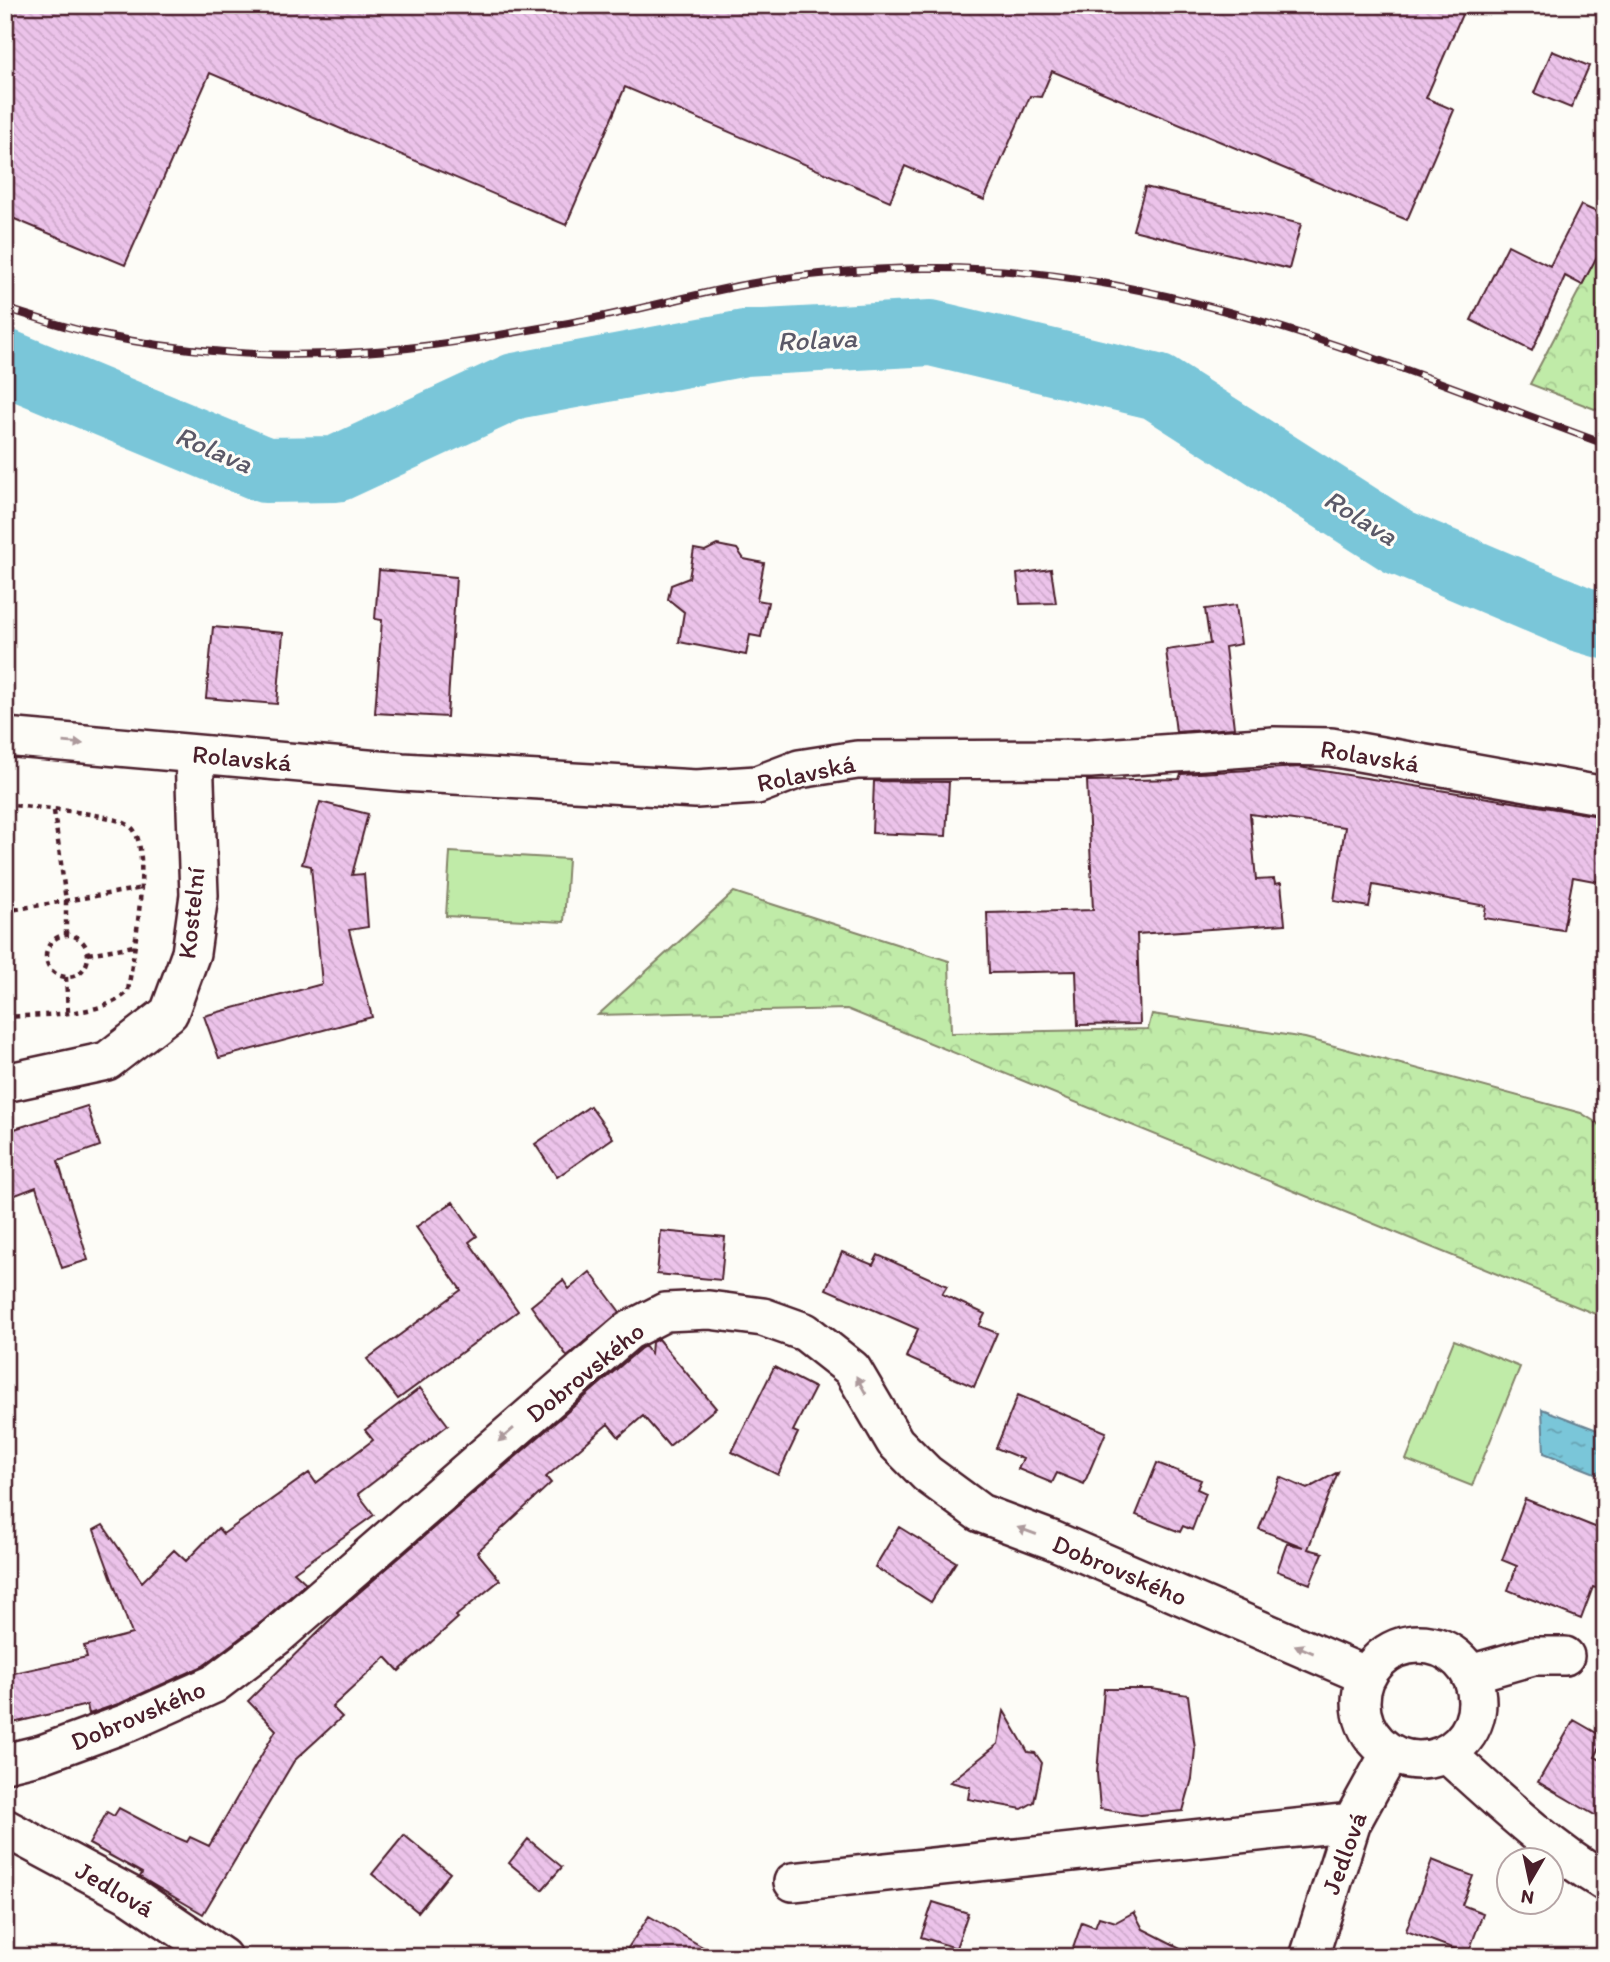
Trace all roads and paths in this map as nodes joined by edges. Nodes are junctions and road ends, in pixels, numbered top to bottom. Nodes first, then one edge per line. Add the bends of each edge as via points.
1 (5, 737) edge
2 (194, 754) junction
3 (1605, 796) edge
4 (5, 804) edge
5 (54, 811) junction
6 (142, 888) junction
7 (66, 901) junction
8 (5, 911) edge
9 (66, 935) junction
10 (134, 946) junction
11 (88, 954) junction
12 (66, 977) junction
13 (68, 1012) junction
14 (8, 1017) dead end
15 (5, 1083) edge
16 (1565, 1656) dead end
17 (1470, 1674) junction
18 (1367, 1676) junction
19 (1390, 1753) junction
20 (1447, 1754) junction
21 (5, 1763) edge
22 (1352, 1822) junction
23 (5, 1828) edge
24 (793, 1882) dead end
25 (1605, 1882) edge
26 (222, 1957) edge
27 (1309, 1957) edge

1 -> 2 street, Rolavská
2 - 3 street, Rolavská via 696,789 757,785 799,769 857,760 1090,759 1274,746 1331,747
2 - 15 street, Kostelní via 199,895 191,953 169,1013 107,1061
4 - 5 path
5 - 6 path via 103,817 131,827 137,835
5 - 7 path
6 - 7 path
6 - 10 path
7 - 8 path
7 - 9 path
9 - 11 path via 83,942
9 - 12 path via 51,942 45,954 53,973
10 - 11 path
10 - 13 path via 128,991 121,999
11 - 12 path via 84,969
12 - 13 path
13 - 14 path
16 - 17 street via 1533,1656
17 - 18 street via 1457,1658 1439,1647 1418,1644 1397,1648 1379,1659
17 - 20 street via 1477,1696 1475,1719 1465,1739
18 - 19 street via 1360,1697 1363,1719 1373,1739
18 -> 21 street, Dobrovského via 980,1513 927,1475 903,1450 852,1368 805,1332 763,1317 709,1310 665,1312 628,1331 277,1636 214,1684 129,1722
19 - 20 street via 1419,1761
19 - 22 street, Jedlová
20 - 25 street via 1518,1818
22 - 24 street
22 - 27 street, Jedlová
23 - 26 street, Jedlová via 132,1896

